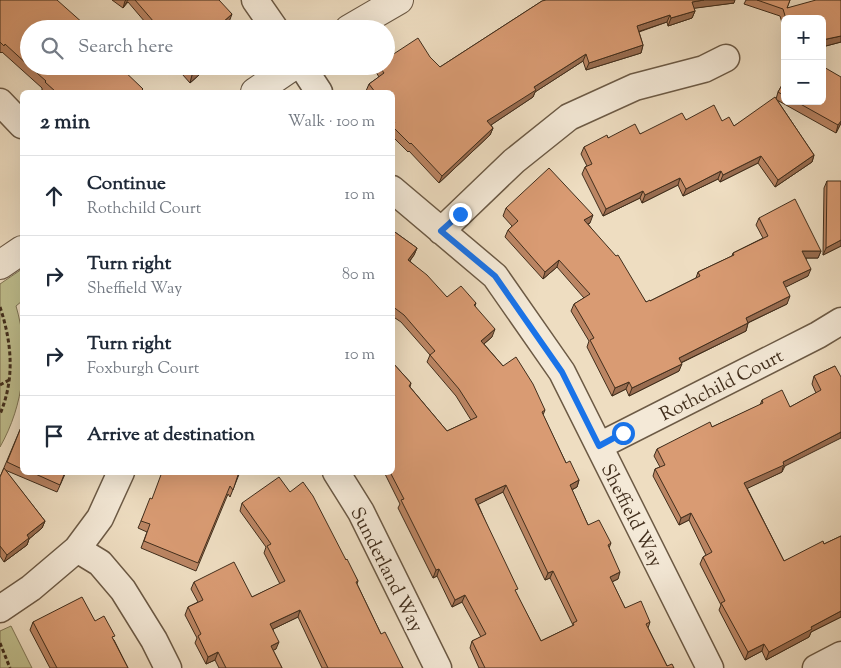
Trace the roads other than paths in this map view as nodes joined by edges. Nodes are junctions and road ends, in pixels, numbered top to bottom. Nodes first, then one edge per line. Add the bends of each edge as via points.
1 (255, 0) edge
2 (399, 0) edge
3 (269, 20) edge
4 (365, 20) edge
5 (726, 58) dead end
6 (280, 75) edge
7 (308, 75) edge
8 (258, 90) edge
9 (318, 90) edge
10 (0, 102) edge
11 (20, 123) edge
12 (395, 192) edge
13 (441, 231) junction
14 (20, 251) edge
15 (0, 266) edge
16 (841, 321) edge
17 (599, 446) junction
18 (120, 475) edge
19 (338, 475) edge
20 (77, 549) junction
21 (0, 609) edge
22 (841, 656) edge
23 (168, 668) edge
24 (438, 668) edge
25 (710, 668) edge
26 (816, 668) edge

1 - 3 street
2 - 4 street
5 - 13 street via 704,69 635,87 569,117 514,161
6 - 8 street
7 - 9 street
10 - 11 street
12 - 13 street, Sheffield Way
13 - 17 street, Sheffield Way via 495,276 562,372
14 - 15 street
16 - 17 street, Rothchild Court
17 - 25 street, Sheffield Way
18 - 20 street via 100,518
19 - 24 street, Sunderland Way via 361,512
20 - 21 street
20 - 23 street via 100,563 123,590
22 - 26 street

